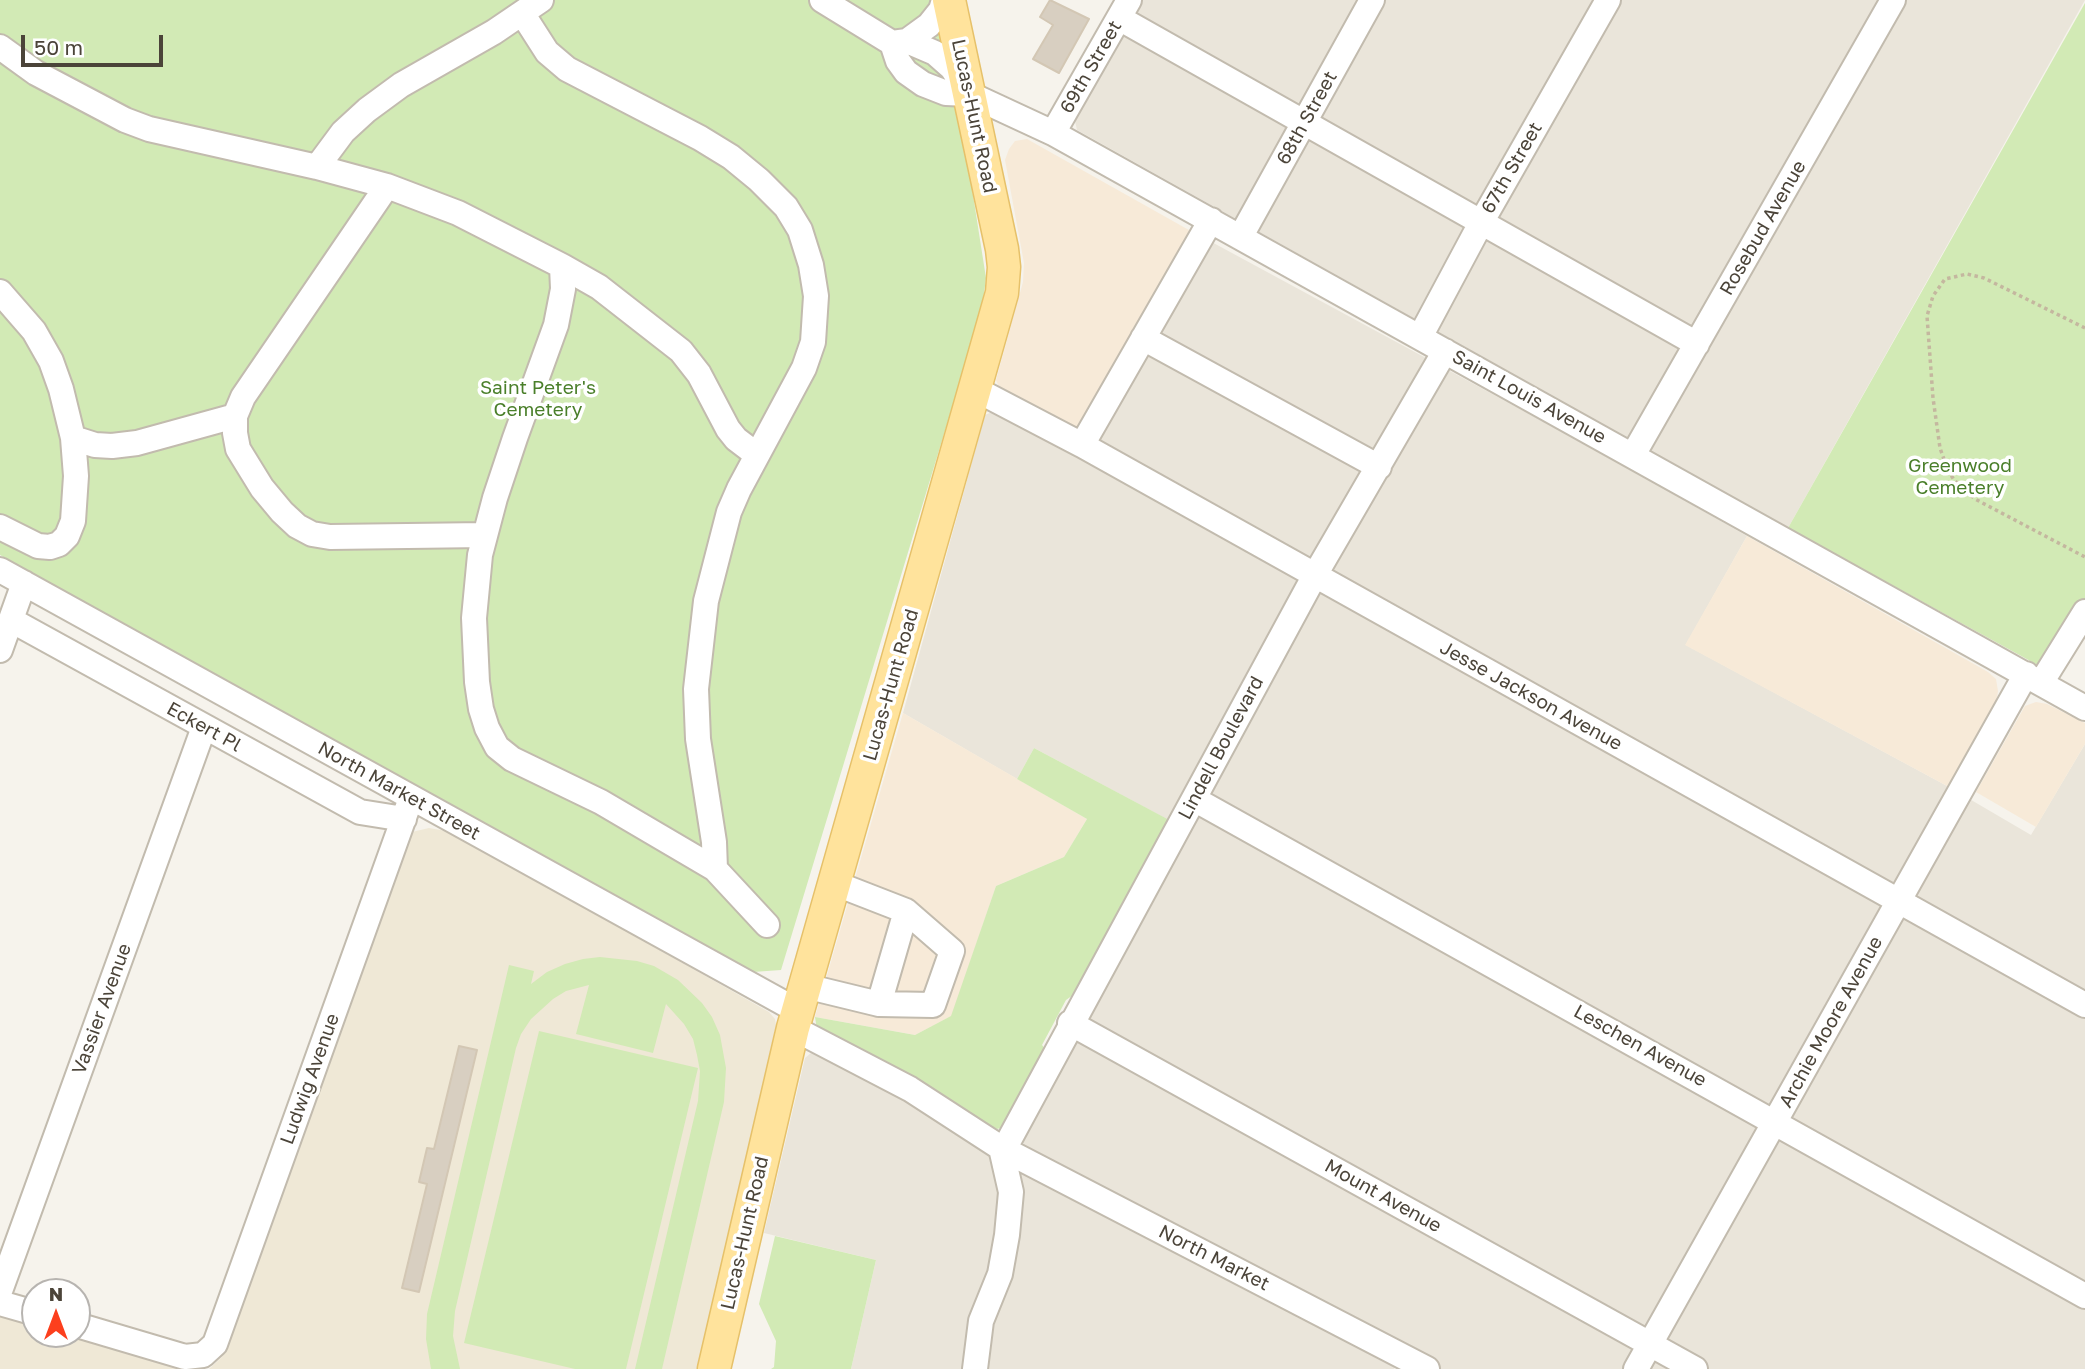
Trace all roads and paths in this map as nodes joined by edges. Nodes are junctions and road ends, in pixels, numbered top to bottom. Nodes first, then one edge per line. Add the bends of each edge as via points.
1 (822, 0) edge
2 (944, 0) edge
3 (949, 0) edge
4 (1372, 0) edge
5 (1608, 0) edge
6 (1893, 0) edge
7 (521, 8) edge
8 (1124, 9) edge
9 (900, 42) junction
10 (0, 47) edge
11 (970, 94) junction
12 (1304, 124) junction
13 (1053, 133) junction
14 (317, 167) junction
15 (387, 186) junction
16 (1211, 220) junction
17 (1482, 221) junction
18 (1241, 236) junction
19 (562, 266) junction
20 (0, 292) edge
21 (2085, 328) edge
22 (1420, 337) junction
23 (1143, 338) junction
24 (1697, 344) junction
25 (1446, 351) junction
26 (975, 388) junction
27 (236, 416) junction
28 (73, 438) junction
29 (1082, 445) junction
30 (757, 454) junction
31 (1633, 455) junction
32 (1379, 467) junction
33 (0, 527) edge
34 (485, 535) junction
35 (2085, 557) edge
36 (0, 570) edge
37 (1315, 575) junction
38 (24, 583) junction
39 (2085, 612) edge
40 (10, 620) junction
41 (0, 650) edge
42 (2034, 678) junction
43 (2085, 708) edge
44 (204, 727) junction
45 (1194, 799) junction
46 (408, 809) junction
47 (715, 869) junction
48 (834, 883) junction
49 (1898, 901) junction
50 (906, 911) junction
51 (767, 925) dead end
52 (879, 1004) junction
53 (2085, 1005) edge
54 (798, 1008) junction
55 (1070, 1023) junction
56 (1776, 1122) junction
57 (1001, 1148) junction
58 (0, 1291) edge
59 (2085, 1296) edge
60 (0, 1303) edge
61 (21, 1309) edge
62 (91, 1329) edge
63 (1651, 1345) junction
64 (714, 1369) edge
65 (975, 1369) edge
66 (1427, 1369) edge
67 (1636, 1369) edge
68 (1695, 1369) edge

1 - 9 street
2 - 9 street via 929,25
3 - 11 main road, Lucas-Hunt Road
4 - 12 street, 68th Street
5 - 17 street, 67th Street
6 - 24 street, Rosebud Avenue
7 - 14 street via 367,110 343,132
7 - 30 street via 547,52 567,69 731,157 786,207 800,230 816,296 813,342 804,369
8 - 12 street
8 - 13 street, 69th Street
9 - 11 street, Saint Louis Avenue via 898,61 906,72 946,93
10 - 14 street via 36,73 125,120
11 - 13 street, Saint Louis Avenue
11 - 26 main road, Lucas-Hunt Road via 1004,267 999,304
12 - 17 street
12 - 18 street, 68th Street
13 - 16 street, Saint Louis Avenue
14 - 15 street
15 - 19 street via 458,213
15 - 27 street via 254,380
16 - 18 street, Saint Louis Avenue
16 - 23 street
17 - 22 street, 67th Street
17 - 24 street
18 - 22 street, Saint Louis Avenue
19 - 30 street via 599,287 681,351 699,374 728,429
19 - 34 street via 556,324
20 - 28 street via 34,331 51,361
21 - 35 path via 1967,274 1945,279 1927,316 1940,448 1954,480 1975,499
22 - 25 street, Saint Louis Avenue
23 - 29 street
23 - 32 street
24 - 31 street, Rosebud Avenue
25 - 31 street, Saint Louis Avenue
25 - 32 street, Lindell Boulevard
26 - 29 street, Jesse Jackson Avenue
26 - 48 main road, Lucas-Hunt Road
27 - 28 street via 137,443 95,445
27 - 34 street via 239,449 262,488 305,530 330,537
28 - 33 street via 75,498 67,536 59,544 38,546
29 - 37 street, Jesse Jackson Avenue
30 - 47 street via 718,547 701,639 698,739 715,842
31 - 42 street, Saint Louis Avenue
32 - 37 street, Lindell Boulevard
34 - 47 street via 474,618 481,709 497,747 512,760 601,802
36 - 38 street, North Market Street
37 - 45 street, Lindell Boulevard
37 - 49 street, Jesse Jackson Avenue
38 - 40 street
38 - 46 street, North Market Street
39 - 42 street, Archie Moore Avenue
40 - 41 street
40 - 44 street, Eckert Pl
42 - 43 street, Saint Louis Avenue
42 - 49 street, Archie Moore Avenue
44 - 46 street, Eckert Pl via 360,812
44 - 58 street, Vassier Avenue
45 - 55 street, Lindell Boulevard
45 - 56 street, Leschen Avenue
46 - 54 street, North Market Street
46 - 62 street, Ludwig Avenue via 215,1345 203,1355 185,1357
47 - 51 street
48 - 50 street
48 - 54 main road, Lucas-Hunt Road
49 - 53 street, Jesse Jackson Avenue
49 - 56 street, Archie Moore Avenue
50 - 52 street
50 - 52 street via 952,951 933,1005
52 - 54 street
54 - 57 street, North Market Street via 910,1090
54 - 64 main road, Lucas-Hunt Road
55 - 57 street, Lindell Boulevard
55 - 63 street, Mount Avenue
56 - 59 street, Leschen Avenue
56 - 63 street, Archie Moore Avenue
57 - 65 street via 1011,1192 1007,1235 1000,1274 981,1321
57 - 66 street, North Market
60 - 61 street
63 - 67 street, Archie Moore Avenue
63 - 68 street, Mount Avenue

